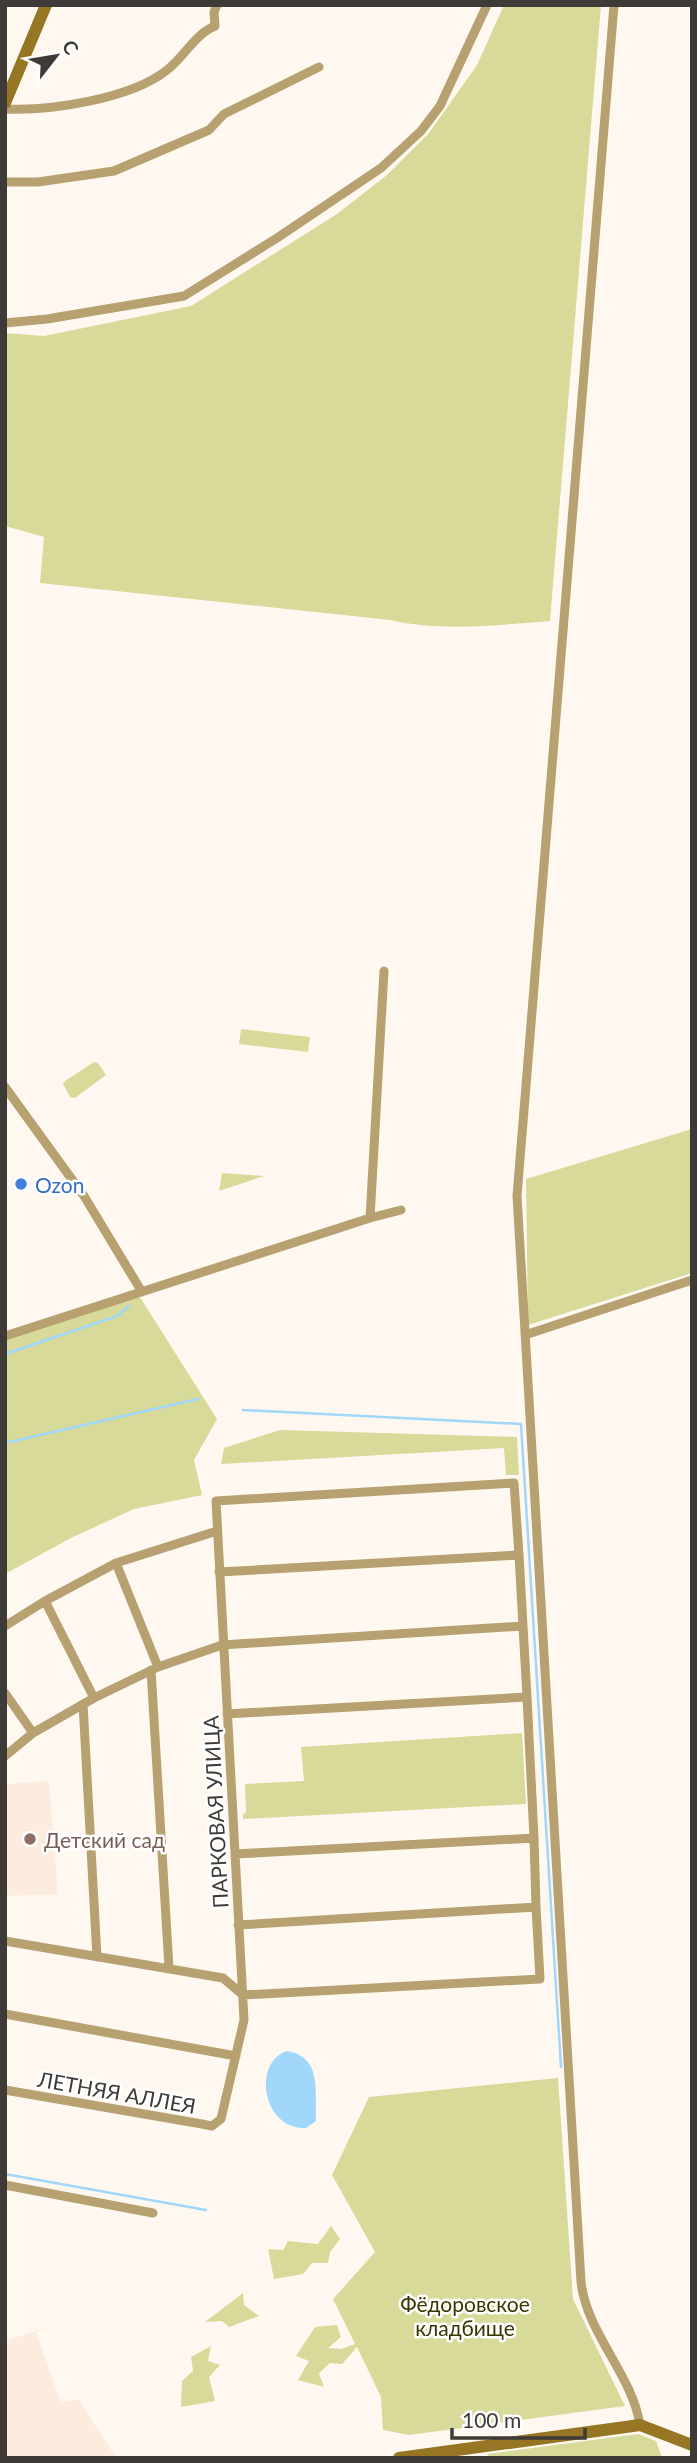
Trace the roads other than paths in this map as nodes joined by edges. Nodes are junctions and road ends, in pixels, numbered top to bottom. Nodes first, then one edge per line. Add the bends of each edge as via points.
1 (46, 5) edge
2 (218, 5) edge
3 (487, 5) edge
4 (614, 5) edge
5 (319, 67) dead end
6 (5, 103) edge
7 (5, 109) edge
8 (5, 182) edge
9 (5, 323) edge
10 (384, 971) dead end
11 (5, 1087) edge
12 (401, 1210) dead end
13 (370, 1218) junction
14 (692, 1280) edge
15 (142, 1292) junction
16 (525, 1335) junction
17 (5, 1336) edge
18 (216, 1531) junction
19 (519, 1555) junction
20 (116, 1563) junction
21 (219, 1572) junction
22 (45, 1601) junction
23 (5, 1626) edge
24 (523, 1626) junction
25 (222, 1645) junction
26 (154, 1668) junction
27 (5, 1693) edge
28 (527, 1697) junction
29 (94, 1698) junction
30 (83, 1704) junction
31 (227, 1714) junction
32 (33, 1733) junction
33 (5, 1756) edge
34 (534, 1838) junction
35 (235, 1854) junction
36 (536, 1907) junction
37 (238, 1925) junction
38 (5, 1941) edge
39 (97, 1957) junction
40 (169, 1968) junction
41 (243, 1995) junction
42 (5, 2014) edge
43 (236, 2056) junction
44 (5, 2090) edge
45 (221, 2119) joint
46 (5, 2185) edge
47 (153, 2213) dead end
48 (640, 2425) junction
49 (686, 2442) edge
50 (399, 2458) edge

1 - 6 main road
2 - 7 street via 215,26 150,81 75,103 38,110
3 - 9 street via 440,106 421,131 382,168 277,238 174,299
4 - 16 street via 521,1124 517,1196
5 - 8 street via 224,114 209,130 114,172
10 - 13 street
11 - 15 street via 84,1196
12 - 13 street
13 - 15 street
14 - 16 street
15 - 17 street
16 - 48 street via 581,2282 587,2309 636,2406
18 - 19 street, ПАРКОВАЯ УЛИЦА via 216,1501 514,1483
18 - 20 street
18 - 21 street, ПАРКОВАЯ УЛИЦА
19 - 21 street
19 - 24 street
20 - 22 street
20 - 26 street
21 - 25 street, ПАРКОВАЯ УЛИЦА
22 - 23 street
22 - 29 street
24 - 25 street
24 - 28 street
25 - 26 street
25 - 31 street, ПАРКОВАЯ УЛИЦА
26 - 29 street
26 - 40 street
27 - 32 street
28 - 31 street
28 - 34 street
29 - 30 street
30 - 32 street
30 - 39 street
31 - 35 street, ПАРКОВАЯ УЛИЦА
32 - 33 street
34 - 35 street
34 - 36 street
35 - 37 street, ПАРКОВАЯ УЛИЦА
36 - 37 street
36 - 41 street via 540,1979
37 - 41 street, ПАРКОВАЯ УЛИЦА
38 - 39 street
39 - 40 street
40 - 41 street via 223,1978
41 - 43 street, ПАРКОВАЯ УЛИЦА via 244,2020
42 - 43 street
43 - 45 street, ПАРКОВАЯ УЛИЦА
44 - 45 street, ЛЕТНЯЯ АЛЛЕЯ via 212,2126
46 - 47 street
48 - 49 main road
48 - 50 main road

